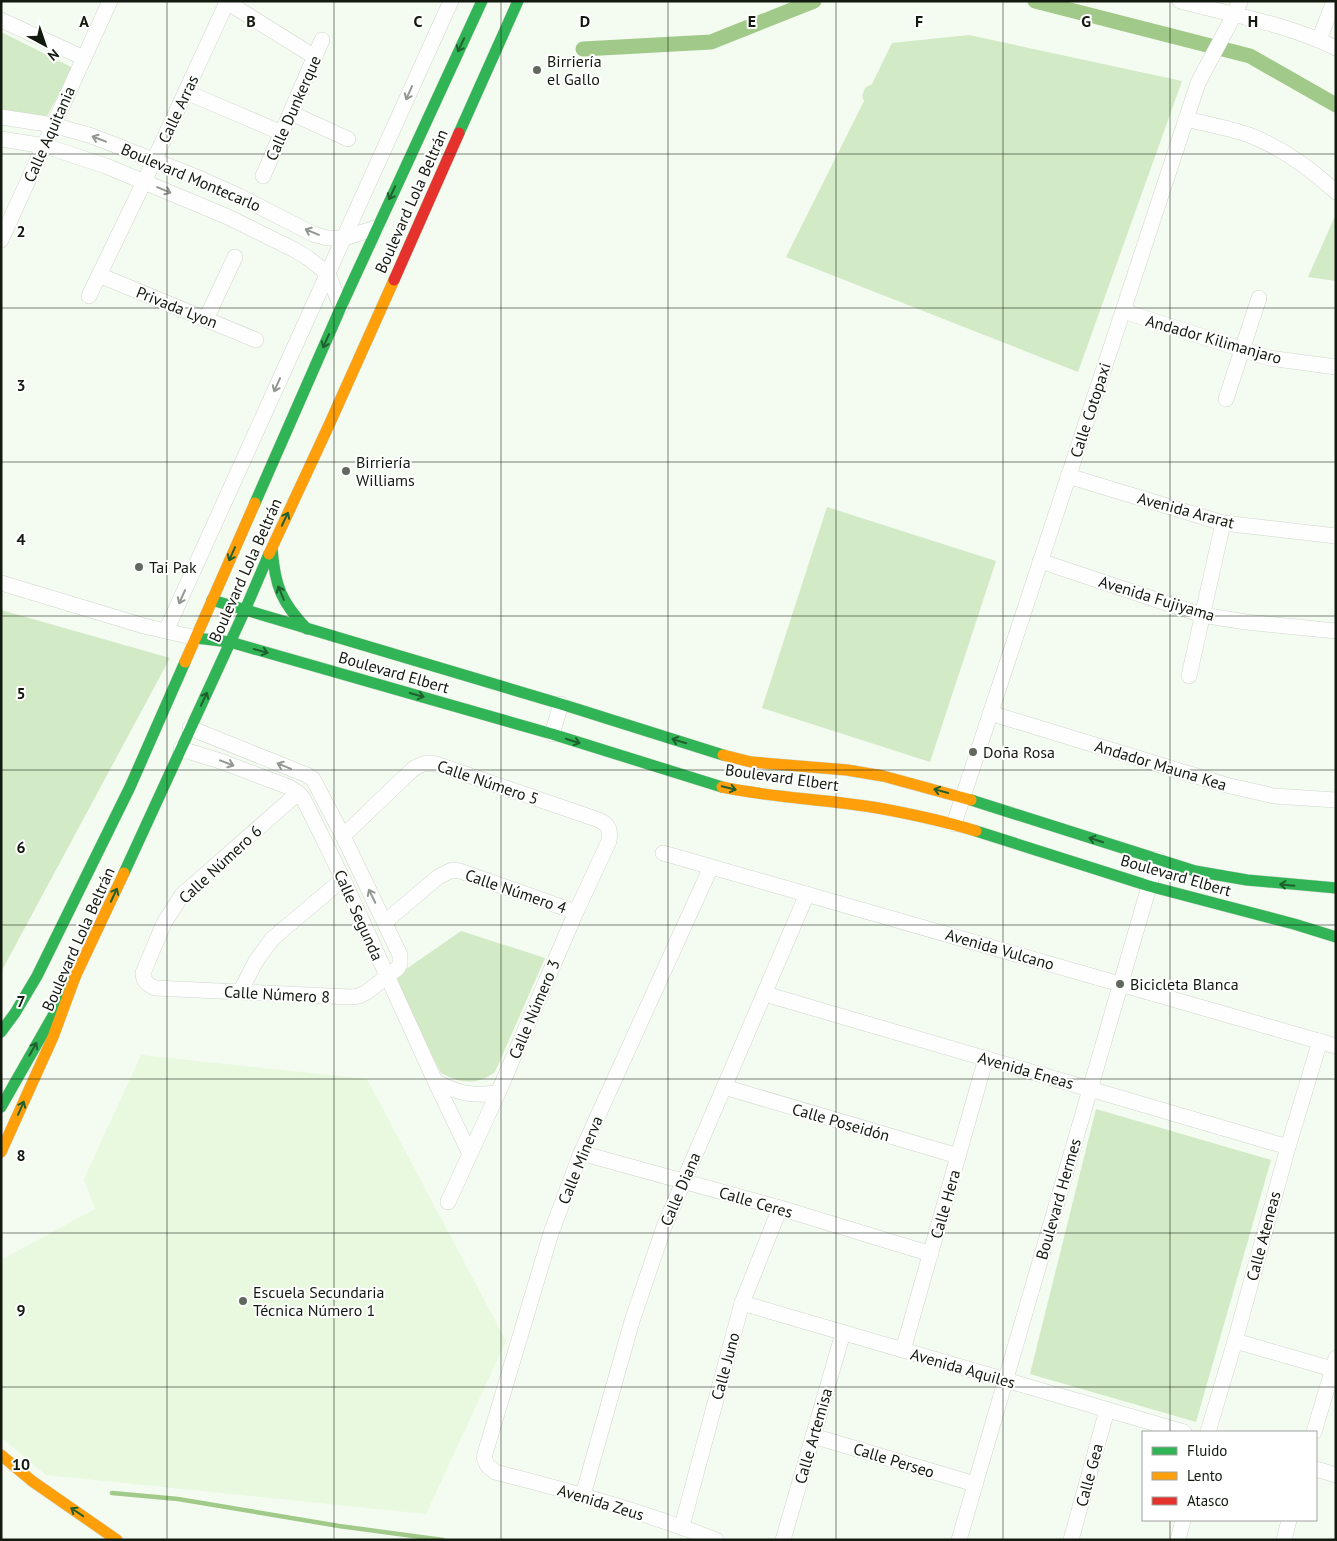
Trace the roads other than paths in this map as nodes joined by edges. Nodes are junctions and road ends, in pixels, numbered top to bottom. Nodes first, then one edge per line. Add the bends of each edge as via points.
1 (110, 1) edge
2 (451, 1) edge
3 (482, 1) edge
4 (518, 1) edge
5 (1180, 1) edge
6 (1334, 1) edge
7 (226, 2) edge
8 (1237, 8) edge
9 (1, 20) edge
10 (322, 40) dead end
11 (1318, 40) junction
12 (1336, 48) edge
13 (315, 57) junction
14 (84, 58) junction
15 (186, 92) junction
16 (291, 114) junction
17 (1, 117) edge
18 (1186, 119) junction
19 (53, 125) junction
20 (282, 133) junction
21 (1, 139) edge
22 (348, 139) dead end
23 (45, 146) junction
24 (154, 160) junction
25 (263, 176) dead end
26 (144, 182) junction
27 (1336, 192) edge
28 (281, 217) junction
29 (376, 228) junction
30 (344, 238) junction
31 (1, 240) edge
32 (276, 240) junction
33 (235, 257) dead end
34 (328, 274) junction
35 (99, 275) junction
36 (89, 296) dead end
37 (1259, 298) dead end
38 (340, 307) junction
39 (1122, 311) junction
40 (206, 319) junction
41 (256, 340) dead end
42 (1242, 351) junction
43 (1336, 367) edge
44 (1226, 399) dead end
45 (1068, 476) junction
46 (1223, 523) junction
47 (1336, 536) edge
48 (272, 548) junction
49 (1040, 561) junction
50 (1, 583) edge
51 (212, 600) junction
52 (245, 610) junction
53 (1202, 615) junction
54 (309, 630) junction
55 (166, 631) junction
56 (1336, 631) edge
57 (196, 638) junction
58 (230, 642) junction
59 (1189, 676) dead end
60 (561, 704) junction
61 (990, 713) junction
62 (190, 728) junction
63 (552, 734) junction
64 (181, 748) junction
65 (298, 793) junction
66 (963, 797) junction
67 (1336, 800) edge
68 (599, 820) joint
69 (954, 824) junction
70 (343, 836) junction
71 (663, 853) dead end
72 (1157, 859) junction
73 (711, 867) junction
74 (343, 879) junction
75 (1149, 886) junction
76 (1336, 888) edge
77 (807, 894) junction
78 (576, 912) junction
79 (385, 922) junction
80 (1336, 937) edge
81 (400, 956) joint
82 (143, 973) joint
83 (387, 976) junction
84 (75, 977) junction
85 (1120, 984) junction
86 (240, 992) junction
87 (765, 994) junction
88 (1, 1032) edge
89 (1320, 1041) junction
90 (1336, 1046) edge
91 (986, 1058) junction
92 (435, 1082) junction
93 (724, 1088) junction
94 (1090, 1089) junction
95 (498, 1093) junction
96 (1, 1107) edge
97 (1288, 1147) junction
98 (1, 1152) edge
99 (580, 1153) junction
100 (470, 1154) junction
101 (958, 1156) junction
102 (683, 1181) junction
103 (448, 1202) dead end
104 (780, 1208) junction
105 (931, 1254) junction
106 (742, 1303) junction
107 (843, 1332) junction
108 (1235, 1341) junction
109 (903, 1350) junction
110 (1335, 1365) edge
111 (1005, 1380) junction
112 (1107, 1410) junction
113 (1180, 1431) edge
114 (1208, 1431) edge
115 (1314, 1431) edge
116 (813, 1436) junction
117 (1, 1455) edge
118 (487, 1465) joint
119 (1317, 1469) edge
120 (1336, 1475) edge
121 (975, 1484) junction
122 (583, 1495) junction
123 (1183, 1521) edge
124 (1289, 1521) edge
125 (682, 1526) junction
126 (117, 1540) edge
127 (716, 1540) edge
128 (783, 1540) edge
129 (959, 1540) edge
130 (1071, 1540) edge
131 (1178, 1540) edge
132 (1284, 1540) edge

1 - 14 street, Calle Aquitania
2 -> 30 street
3 -> 29 main road, Boulevard Lola Beltrán
48 -> 4 main road, Boulevard Lola Beltrán
5 - 8 street
6 - 11 street
7 - 13 street
7 - 15 street, Calle Arras
8 - 11 street
8 - 18 street, Calle Cotopaxi via 1198,83
9 - 14 street
10 - 13 street, Calle Dunkerque
11 - 12 street
13 - 16 street, Calle Dunkerque
14 - 19 street, Calle Aquitania
15 - 20 street
15 - 24 street, Calle Arras
16 - 20 street, Calle Dunkerque
16 - 22 street
17 - 19 street, Boulevard Montecarlo
18 - 27 street via 1268,143
18 - 39 street, Calle Cotopaxi
19 - 23 street, Calle Aquitania
24 -> 19 street, Boulevard Montecarlo
20 - 25 street, Calle Dunkerque
21 - 23 street, Boulevard Montecarlo
23 - 26 street, Boulevard Montecarlo
23 - 31 street, Calle Aquitania
24 - 26 street, Calle Arras
24 - 28 street, Boulevard Montecarlo
26 -> 32 street, Boulevard Montecarlo
26 - 35 street, Calle Arras
30 -> 28 street, Boulevard Montecarlo via 313,234
28 - 32 street
29 - 30 street, Boulevard Montecarlo
29 - 38 main road, Boulevard Lola Beltrán
30 - 34 street
32 - 34 street, Boulevard Montecarlo
33 - 40 street
34 - 38 street
34 -> 55 street
35 - 36 street, Calle Arras
35 - 40 street, Privada Lyon
37 - 42 street
38 -> 51 main road, Boulevard Lola Beltrán
39 - 42 street, Andador Kilimanjaro
39 - 45 street, Calle Cotopaxi
40 - 41 street, Privada Lyon
42 - 43 street, Andador Kilimanjaro via 1268,358
42 - 44 street
45 - 46 street, Avenida Ararat
45 - 49 street, Calle Cotopaxi
46 - 47 street, Avenida Ararat
46 - 53 street
48 - 52 main road, Boulevard Lola Beltrán
54 -> 48 main road via 292,615 281,596 274,574
49 - 53 street, Avenida Fujiyama
49 - 61 street, Calle Cotopaxi
50 - 55 street
51 - 52 main road, Boulevard Elbert
51 - 57 main road, Boulevard Lola Beltrán
52 - 54 main road, Boulevard Elbert
52 - 58 main road, Boulevard Lola Beltrán
53 - 56 street, Avenida Fujiyama via 1271,626
53 - 59 street
54 - 60 main road, Boulevard Elbert
55 - 57 street
57 - 58 main road, Boulevard Elbert
57 - 88 main road, Boulevard Lola Beltrán via 130,787 37,976
62 -> 58 main road, Boulevard Lola Beltrán
58 -> 63 main road, Boulevard Elbert
60 - 63 street
66 -> 60 main road, Boulevard Elbert via 847,770 751,762
61 - 66 street, Calle Cotopaxi
61 - 67 street, Andador Mauna Kea via 1226,785 1274,796
62 - 64 main road, Boulevard Lola Beltrán
70 -> 62 street, Calle Segunda via 313,779
63 -> 69 main road, Boulevard Elbert via 745,792 878,808
64 -> 65 street
84 -> 64 main road, Boulevard Lola Beltrán
65 - 74 street, Calle Segunda via 307,804
65 - 82 street, Calle Número 6 via 182,895 164,923
66 - 69 street, Calle Cotopaxi
72 -> 66 main road, Boulevard Elbert
68 - 70 street, Calle Número 5 via 428,762 412,770
68 - 78 street, Calle Número 3 via 609,828 609,841
69 - 75 main road, Boulevard Elbert
79 -> 70 street, Calle Segunda
71 - 73 street, Avenida Vulcano
72 - 75 street, Boulevard Hermes
76 -> 72 main road, Boulevard Elbert via 1219,877
73 - 77 street, Avenida Vulcano
73 - 99 street, Calle Minerva
74 - 83 street, Calle Segunda
74 - 86 street via 272,939
75 - 80 main road, Boulevard Elbert
75 - 85 street, Boulevard Hermes
77 - 85 street, Avenida Vulcano
77 - 87 street, Calle Diana
78 - 79 street, Calle Número 4 via 452,870 438,877
78 - 95 street, Calle Número 3
79 - 81 street, Calle Segunda
81 - 83 street, Calle Número 8 via 398,968
82 - 86 street, Calle Número 8 via 143,979 155,988
83 - 86 street, Calle Número 8 via 366,992 351,997
83 - 92 street, Calle Segunda
96 -> 84 main road
98 -> 84 main road, Boulevard Lola Beltrán via 53,1036
85 - 89 street, Avenida Vulcano
85 - 94 street, Boulevard Hermes
87 - 91 street, Avenida Eneas
87 - 93 street, Calle Diana
89 - 90 street, Avenida Vulcano
89 - 97 street, Calle Ateneas
91 - 94 street, Avenida Eneas
91 - 101 street, Calle Hera
92 - 95 street via 462,1093
92 - 100 street, Calle Segunda
93 - 101 street, Calle Poseidón
93 - 102 street, Calle Diana
94 - 97 street, Avenida Eneas
94 - 111 street, Boulevard Hermes
95 - 100 street, Calle Número 3
97 - 108 street, Calle Ateneas
99 - 102 street, Calle Ceres
99 - 118 street, Calle Minerva via 541,1267 484,1457
100 - 103 street, Calle Número 3
101 - 105 street, Calle Hera
102 - 104 street, Calle Ceres
102 - 122 street, Calle Diana via 632,1321
104 - 105 street, Calle Ceres
104 - 106 street, Calle Juno
105 - 109 street, Calle Hera
106 - 107 street, Avenida Aquiles
106 - 125 street, Calle Juno
107 - 109 street, Avenida Aquiles
107 - 116 street, Calle Artemisa
108 - 110 street
108 - 114 street, Calle Ateneas
109 - 111 street, Avenida Aquiles
110 - 115 street
111 - 112 street, Avenida Aquiles
111 - 121 street, Boulevard Hermes
112 - 113 street, Avenida Aquiles
112 - 130 street, Calle Gea
116 - 121 street, Calle Perseo
116 - 128 street, Calle Artemisa
126 -> 117 main road via 32,1481
118 - 122 street, Avenida Zeus via 495,1472
119 - 120 street
121 - 129 street, Boulevard Hermes
122 - 125 street, Avenida Zeus
123 - 131 street
124 - 132 street
125 - 127 street, Avenida Zeus

